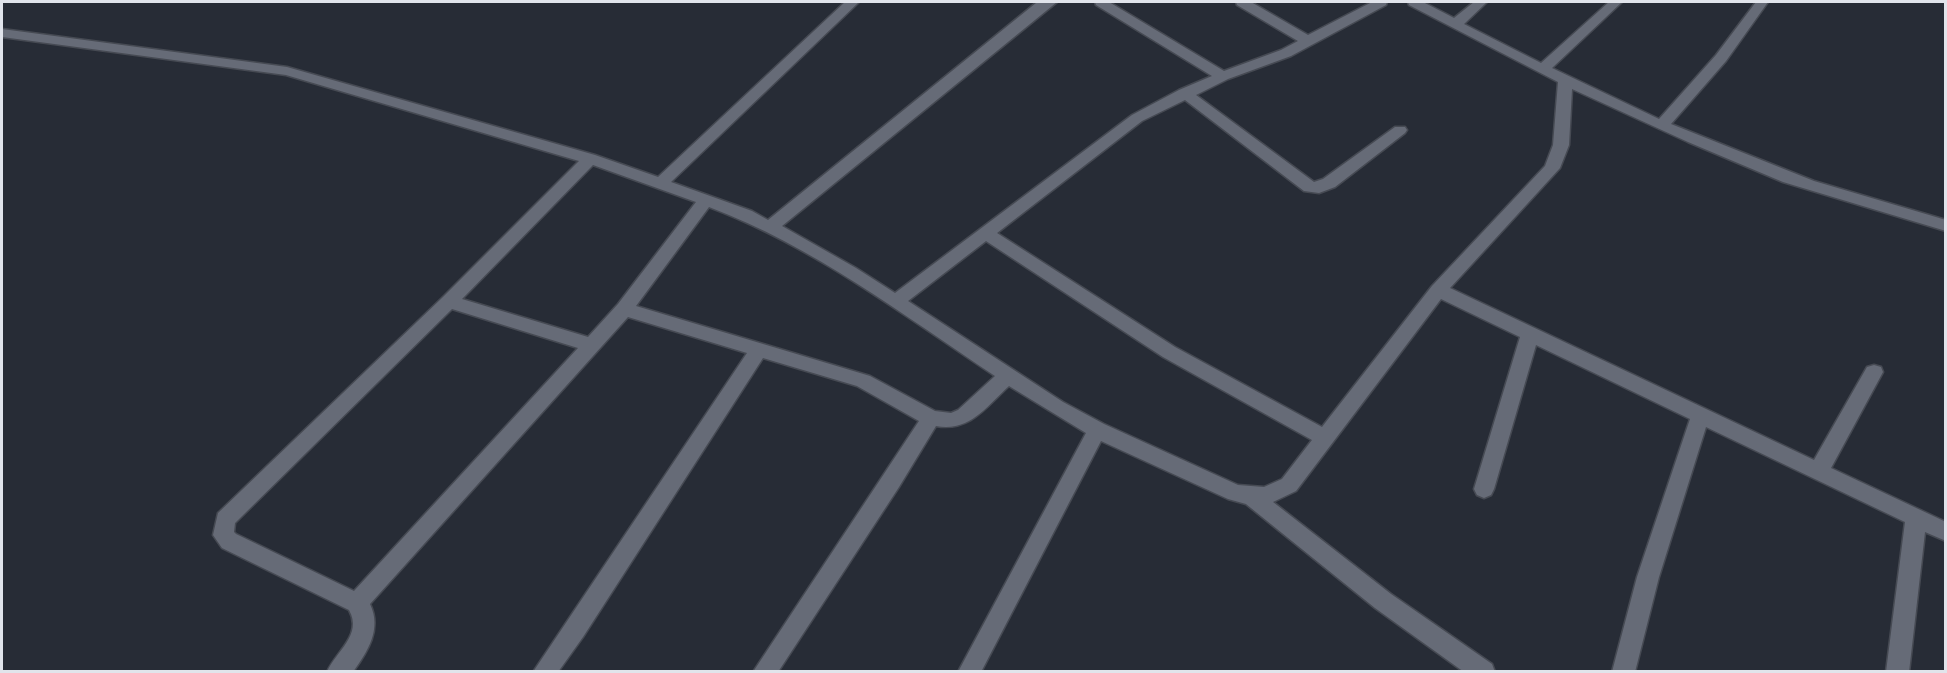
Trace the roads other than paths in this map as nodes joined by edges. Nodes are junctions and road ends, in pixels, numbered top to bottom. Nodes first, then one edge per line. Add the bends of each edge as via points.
1 (852, 2) edge
2 (1050, 2) edge
3 (1101, 2) edge
4 (1242, 2) edge
5 (1380, 2) edge
6 (1414, 2) edge
7 (1481, 2) edge
8 (1616, 2) edge
9 (1762, 2) edge
10 (1121, 5) edge
11 (1456, 24) junction
12 (2, 33) edge
13 (1308, 42) junction
14 (1542, 70) junction
15 (1223, 76) junction
16 (1565, 81) junction
17 (1184, 93) junction
18 (1663, 124) junction
19 (1400, 130) dead end
20 (590, 159) junction
21 (660, 184) junction
22 (706, 200) junction
23 (1946, 226) edge
24 (770, 227) junction
25 (986, 233) junction
26 (1438, 290) junction
27 (449, 302) junction
28 (895, 302) junction
29 (624, 309) junction
30 (1530, 335) junction
31 (591, 345) junction
32 (759, 350) junction
33 (1874, 372) dead end
34 (1008, 375) junction
35 (1700, 416) junction
36 (931, 418) junction
37 (1097, 430) junction
38 (1325, 438) junction
39 (1818, 472) junction
40 (1484, 489) dead end
41 (1253, 498) junction
42 (1916, 519) junction
43 (1946, 532) edge
44 (357, 603) junction
45 (338, 672) edge
46 (544, 672) edge
47 (764, 672) edge
48 (969, 672) edge
49 (1484, 672) edge
50 (1623, 672) edge
51 (1897, 672) edge

1 - 21 street
2 - 24 street
3 - 10 street
4 - 13 street
5 - 13 street
6 - 11 street
7 - 11 street
8 - 14 street
9 - 18 street via 1721,58
10 - 15 street
11 - 14 street
12 - 20 street via 287,71
13 - 15 street
14 - 16 street
15 - 17 street
16 - 18 street
16 - 26 street via 1562,145 1552,168
17 - 19 street via 1310,187 1329,183
17 - 25 street via 1118,131
18 - 23 street via 1790,178
20 - 21 street
20 - 27 street
21 - 22 street
22 - 24 street
22 - 29 street
24 - 28 street
25 - 28 street
25 - 38 street via 1169,352
26 - 30 street
26 - 38 street
27 - 31 street
27 - 44 street via 225,519 224,535 229,541
28 - 34 street
29 - 31 street
29 - 32 street
30 - 35 street
30 - 40 street
31 - 44 street
32 - 36 street via 863,381
32 - 46 street
33 - 39 street
34 - 36 street via 965,415 952,421
34 - 37 street
35 - 39 street
35 - 50 street via 1648,577
36 - 47 street
37 - 41 street
37 - 48 street
38 - 41 street via 1289,485 1275,494
39 - 42 street
41 - 49 street via 1383,601
42 - 43 street
42 - 51 street
44 - 45 street via 364,616 362,633 356,649

